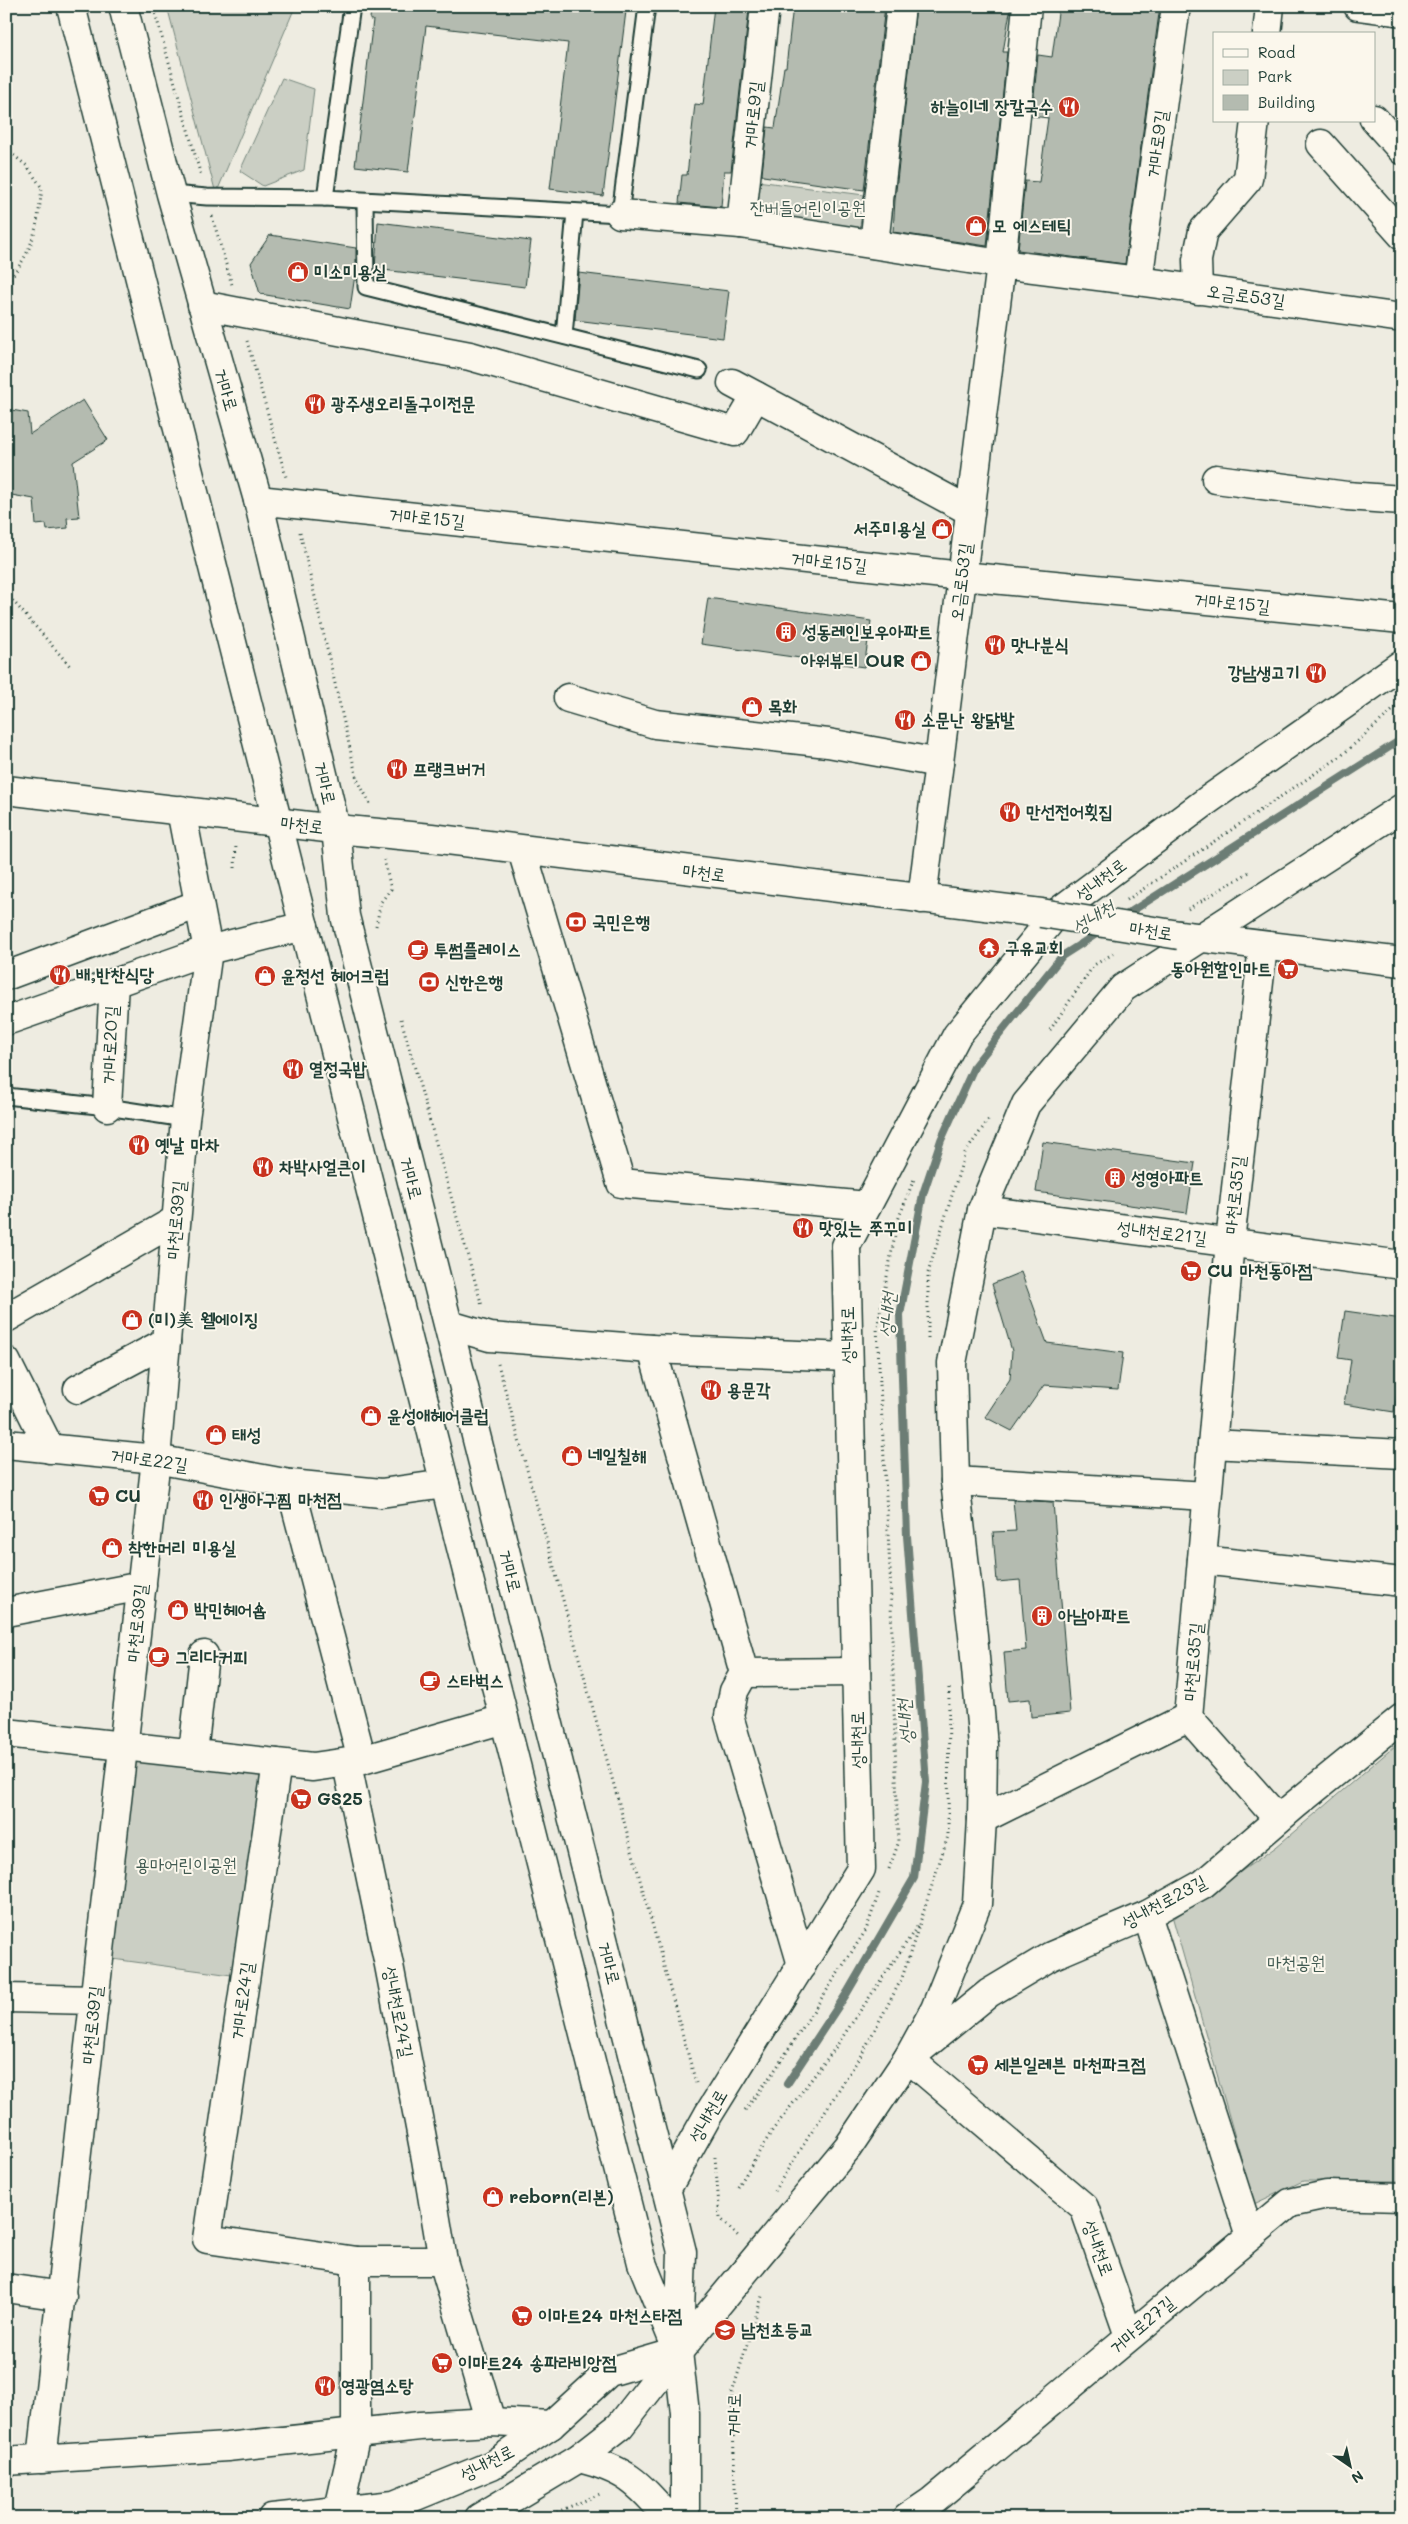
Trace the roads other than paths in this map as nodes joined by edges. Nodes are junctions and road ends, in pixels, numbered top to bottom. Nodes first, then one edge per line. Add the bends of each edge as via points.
1 (71, 6) edge
2 (123, 6) edge
3 (352, 6) edge
4 (648, 6) edge
5 (765, 6) edge
6 (901, 6) edge
7 (1027, 6) edge
8 (1176, 6) edge
9 (1270, 6) edge
10 (1358, 6) edge
11 (1402, 12) edge
12 (1267, 32) edge
13 (1376, 121) edge
14 (1255, 122) edge
15 (1321, 144) dead end
16 (1402, 150) edge
17 (171, 194) junction
18 (324, 198) junction
19 (365, 201) junction
20 (575, 212) junction
21 (620, 214) junction
22 (741, 224) junction
23 (1402, 235) edge
24 (874, 244) junction
25 (1001, 264) junction
26 (1138, 281) junction
27 (1198, 290) junction
28 (202, 305) junction
29 (1402, 318) edge
30 (564, 336) junction
31 (699, 370) dead end
32 (732, 384) dead end
33 (756, 396) junction
34 (1216, 479) dead end
35 (258, 500) junction
36 (1402, 500) edge
37 (970, 511) junction
38 (962, 576) junction
39 (1402, 619) edge
40 (1402, 664) edge
41 (568, 698) dead end
42 (939, 763) junction
43 (6, 790) edge
44 (1402, 808) edge
45 (181, 810) junction
46 (277, 822) junction
47 (336, 829) junction
48 (522, 850) junction
49 (922, 899) junction
50 (199, 904) junction
51 (304, 926) junction
52 (1186, 930) junction
53 (1263, 946) junction
54 (208, 950) junction
55 (1402, 962) edge
56 (6, 976) edge
57 (114, 983) junction
58 (6, 1021) edge
59 (6, 1096) edge
60 (107, 1107) junction
61 (185, 1119) junction
62 (867, 1206) junction
63 (982, 1210) junction
64 (176, 1220) junction
65 (1230, 1242) junction
66 (1402, 1265) edge
67 (6, 1318) edge
68 (449, 1325) junction
69 (166, 1342) junction
70 (652, 1349) junction
71 (848, 1357) junction
72 (6, 1361) edge
73 (78, 1390) dead end
74 (6, 1444) edge
75 (1212, 1444) junction
76 (50, 1449) junction
77 (1402, 1454) edge
78 (156, 1459) junction
79 (955, 1481) junction
80 (290, 1484) junction
81 (445, 1484) junction
82 (1208, 1496) junction
83 (1202, 1560) junction
84 (1402, 1582) edge
85 (142, 1586) junction
86 (6, 1612) edge
87 (204, 1655) dead end
88 (856, 1672) junction
89 (744, 1673) junction
90 (1188, 1717) junction
91 (1402, 1718) edge
92 (504, 1719) junction
93 (6, 1733) edge
94 (124, 1746) junction
95 (193, 1753) junction
96 (354, 1762) junction
97 (277, 1763) junction
98 (982, 1819) junction
99 (1278, 1819) junction
100 (1148, 1915) junction
101 (802, 1965) junction
102 (6, 1998) edge
103 (95, 2000) junction
104 (908, 2058) junction
105 (666, 2190) junction
106 (1402, 2197) edge
107 (1250, 2236) junction
108 (356, 2262) junction
109 (443, 2262) junction
110 (6, 2288) edge
111 (62, 2296) junction
112 (1130, 2336) junction
113 (678, 2352) junction
114 (491, 2422) junction
115 (551, 2425) junction
116 (356, 2434) junction
117 (579, 2458) junction
118 (42, 2459) junction
119 (6, 2460) edge
120 (338, 2515) edge
121 (272, 2518) edge
122 (479, 2518) edge
123 (669, 2518) edge
124 (685, 2518) edge
125 (907, 2518) edge

1 - 46 street, 거마로
2 - 17 street, 거마로
3 - 18 lane
4 - 21 lane
5 - 22 street, 거마로9길
6 - 24 street
7 - 25 street, 오금로53길
8 - 26 street, 거마로9길
9 - 12 street
10 - 11 street
13 - 16 street
14 - 27 street via 1248,179 1204,230 1197,260
15 - 23 street
17 - 18 lane
17 - 28 street, 거마로
18 - 19 lane
19 - 20 lane
19 - 30 lane via 366,287
20 - 21 lane
20 - 30 lane
21 - 22 street, 오금로53길
22 - 24 street, 오금로53길
24 - 25 street, 오금로53길
25 - 26 street, 오금로53길
25 - 37 street, 오금로53길
26 - 27 street, 오금로53길
27 - 29 street, 오금로53길
28 - 33 street via 470,356 736,432
28 - 35 street, 거마로
30 - 31 lane
32 - 33 street
33 - 37 street
34 - 36 street
35 - 38 street, 거마로15길
35 - 47 street, 거마로
37 - 38 street, 오금로53길
38 - 39 street, 거마로15길
38 - 42 street, 오금로53길
40 - 62 street, 성내천로 via 1208,800 1058,912 957,1035
41 - 42 street via 655,724 828,744
42 - 49 street, 오금로53길
43 - 45 street, 마천로
44 - 52 street
45 - 46 street, 마천로
45 - 50 street, 마천로39길
46 - 47 street, 마천로
46 - 51 street, 거마로
47 - 48 street, 마천로
47 - 68 street, 거마로 via 345,916
48 - 49 street, 마천로
48 - 62 street via 621,1183
49 - 52 street, 마천로, bridge
50 - 54 street, 마천로39길
50 - 56 street
51 - 54 street
51 - 81 street, 거마로
52 - 53 street, 마천로
52 - 63 street via 1124,988 1026,1104
53 - 55 street, 마천로
53 - 65 street, 마천로35길
54 - 57 street
54 - 61 street, 마천로39길
57 - 58 street
57 - 60 street, 거마로20길
59 - 60 lane, 거마로20길
60 - 61 lane, 거마로20길
61 - 64 street, 마천로39길
62 - 71 street, 성내천로 via 846,1246
63 - 65 street, 성내천로21길
63 - 79 street via 952,1363
64 - 67 street
64 - 69 street, 마천로39길
65 - 66 street, 성내천로21길
65 - 75 street, 마천로35길
68 - 70 street via 490,1337
68 - 105 street, 거마로
69 - 73 street
69 - 78 street, 마천로39길
70 - 71 street
70 - 89 street
71 - 88 street, 성내천로
72 - 76 street
74 - 76 street, 거마로22길
75 - 77 street
75 - 82 street, 마천로35길
76 - 78 street, 거마로22길
78 - 80 street, 거마로22길
78 - 85 street, 마천로39길
79 - 82 street
79 - 98 street via 983,1746
80 - 81 street, 거마로22길 via 381,1493
80 - 96 street, 성내천로24길
81 - 92 street, 거마로
82 - 83 street, 마천로35길
83 - 84 street
83 - 90 street, 마천로35길
85 - 86 street
85 - 94 street, 마천로39길
87 - 95 street
88 - 89 street
88 - 101 street, 성내천로 via 860,1869
89 - 101 street via 734,1691 729,1716
90 - 98 street
90 - 99 street, 마천로35길
91 - 99 street, 성내천로23길
92 - 96 street
92 - 113 street, 거마로 via 642,2263
93 - 94 street
94 - 95 street
94 - 103 street, 마천로39길
95 - 97 street
96 - 97 street via 313,1767
96 - 109 street, 성내천로24길
97 - 108 street, 거마로24길 via 207,2239
98 - 104 street via 976,1904 935,2009
99 - 100 street, 성내천로23길 via 1203,1884
100 - 104 street, 성내천로23길 via 1043,1961 989,1994
100 - 107 street
101 - 105 street, 성내천로
102 - 103 street
103 - 111 street, 마천로39길
104 - 112 street, 성내천로 via 1084,2207
104 - 113 street via 848,2147
105 - 113 street, 거마로 via 682,2252
106 - 107 street, 거마로27길 via 1327,2195 1290,2203
107 - 112 street, 거마로27길
108 - 109 street
108 - 116 street
109 - 114 street, 성내천로24길
110 - 111 street
111 - 118 street, 마천로39길
112 - 125 street, 거마로27길 via 932,2501
113 - 115 street, 성내천로 via 609,2372
113 - 117 street via 620,2426
113 - 124 street, 거마로 via 685,2413
114 - 115 street
114 - 116 street
115 - 120 street, 성내천로 via 492,2465 394,2504
116 - 118 street via 227,2447
116 - 120 street
117 - 122 street
117 - 123 street via 605,2465 639,2484
118 - 119 street
120 - 121 street, 성내천로

